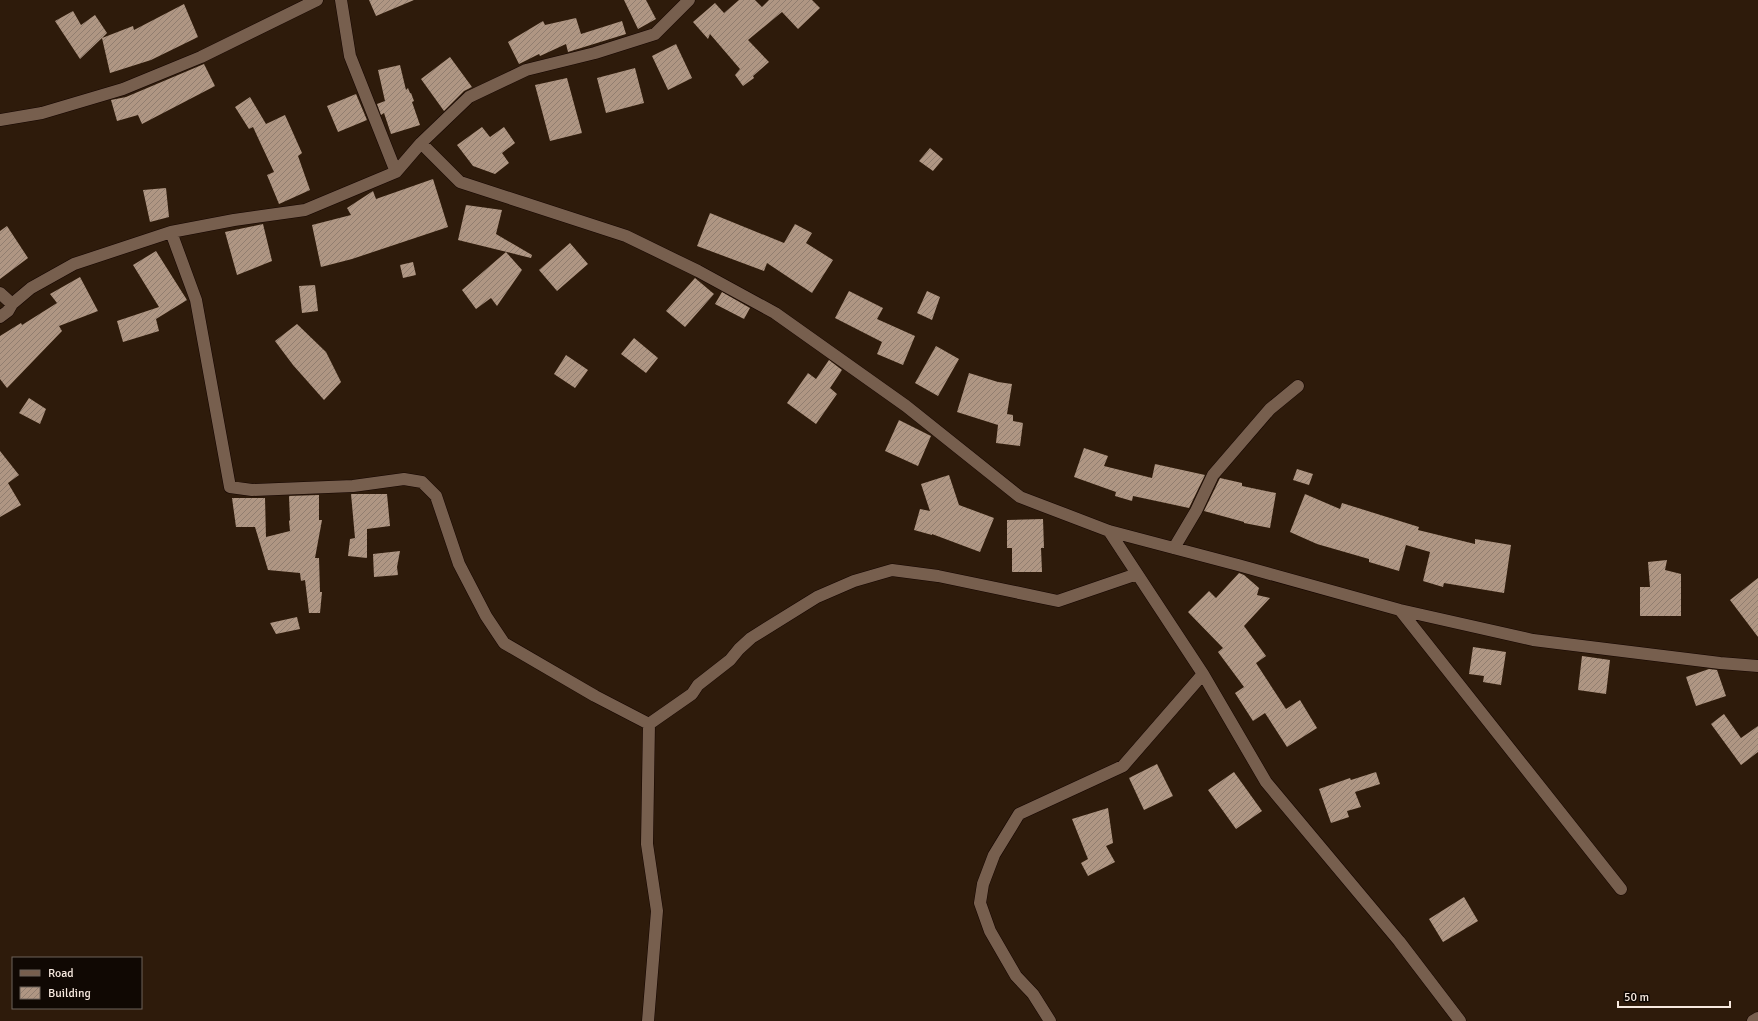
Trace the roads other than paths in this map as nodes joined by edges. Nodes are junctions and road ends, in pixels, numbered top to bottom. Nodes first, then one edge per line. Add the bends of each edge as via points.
1 (317, 0) edge
2 (341, 0) edge
3 (689, 0) edge
4 (0, 120) edge
5 (421, 144) junction
6 (396, 172) junction
7 (171, 232) junction
8 (0, 293) edge
9 (12, 304) junction
10 (0, 318) edge
11 (1298, 386) dead end
12 (1109, 531) junction
13 (1174, 548) junction
14 (1137, 574) junction
15 (1400, 610) junction
16 (1758, 666) edge
17 (1203, 674) junction
18 (649, 724) junction
19 (1621, 889) dead end
20 (1758, 1018) edge
21 (648, 1021) edge
22 (1050, 1021) edge
23 (1460, 1021) edge
24 (1753, 1021) edge

1 - 4 street via 201,57 123,89 42,113
2 - 6 street via 350,56
3 - 5 street via 655,34 595,53 526,70 469,97
5 - 6 street
5 - 12 street via 460,182 626,236 775,313 906,406 1020,497
6 - 7 street via 305,210
7 - 9 street via 74,264 31,288
7 - 18 street via 196,300 230,487 252,490 353,486 404,479 422,482 436,496 459,564 486,616 504,643
8 - 9 street
9 - 10 street
11 - 13 street via 1270,409 1213,475
12 - 13 street
12 - 14 street
13 - 15 street
14 - 17 street
14 - 18 street via 1058,601 938,576 892,570 854,581 817,597 751,638 730,660 698,685 692,694
15 - 16 street via 1533,640
15 - 19 street
17 - 22 street via 1123,766 1018,814 994,855 983,884 980,902 990,931 1016,976 1033,994
17 - 23 street via 1266,782 1399,941
18 - 21 street via 646,844 657,911
20 - 24 street

